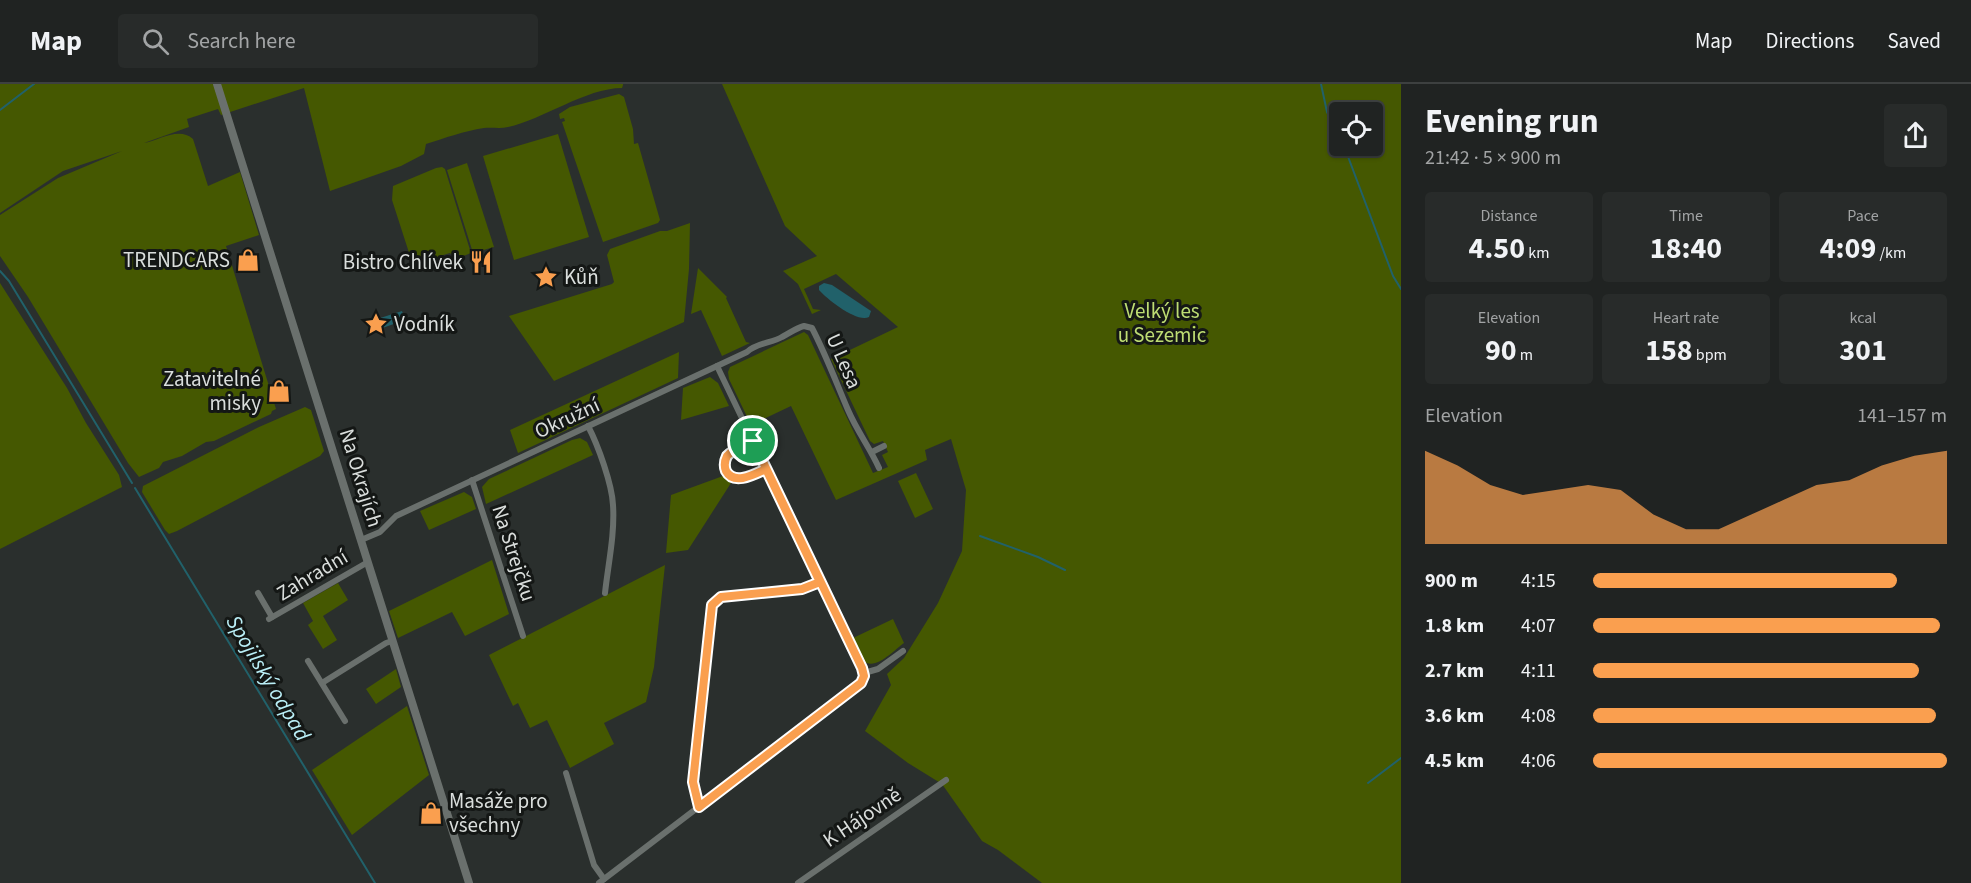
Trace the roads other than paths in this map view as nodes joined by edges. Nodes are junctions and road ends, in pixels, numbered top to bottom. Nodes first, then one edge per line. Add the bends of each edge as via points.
1 (217, 84) edge
2 (717, 366) junction
3 (588, 426) junction
4 (753, 441) junction
5 (884, 446) dead end
6 (872, 452) junction
7 (879, 468) dead end
8 (766, 469) junction
9 (472, 480) junction
10 (361, 540) junction
11 (368, 562) junction
12 (820, 582) junction
13 (258, 592) dead end
14 (605, 593) dead end
15 (523, 636) dead end
16 (392, 640) junction
17 (903, 651) dead end
18 (308, 662) dead end
19 (864, 673) junction
20 (322, 683) junction
21 (345, 721) dead end
22 (566, 773) dead end
23 (946, 780) dead end
24 (699, 807) junction
25 (602, 881) edge
26 (469, 883) edge
27 (798, 883) edge

1 - 10 street, Na Okrajích
2 - 3 street, Okružní
2 - 4 street
2 - 6 street, U Lesa via 752,347 809,326 819,340 863,441
3 - 9 street, Okružní
3 - 14 street via 613,501
4 - 8 street
4 - 8 street via 728,456 726,471 738,478
5 - 6 street
6 - 7 street, U Lesa
8 - 12 street
9 - 10 street, Okružní via 396,516 380,532
9 - 15 street, Na Strejčku
10 - 11 street, Na Okrajích
11 - 13 street, Zahradní via 271,618
11 - 16 street, Na Okrajích
12 - 19 street
12 - 24 street via 802,589 721,597 712,605 693,782
16 - 20 street
16 - 26 street, Na Okrajích
17 - 19 street via 875,671
18 - 20 street
19 - 24 street via 861,683
20 - 21 street
22 - 25 street
23 - 27 street, K Hájovně
24 - 25 street

